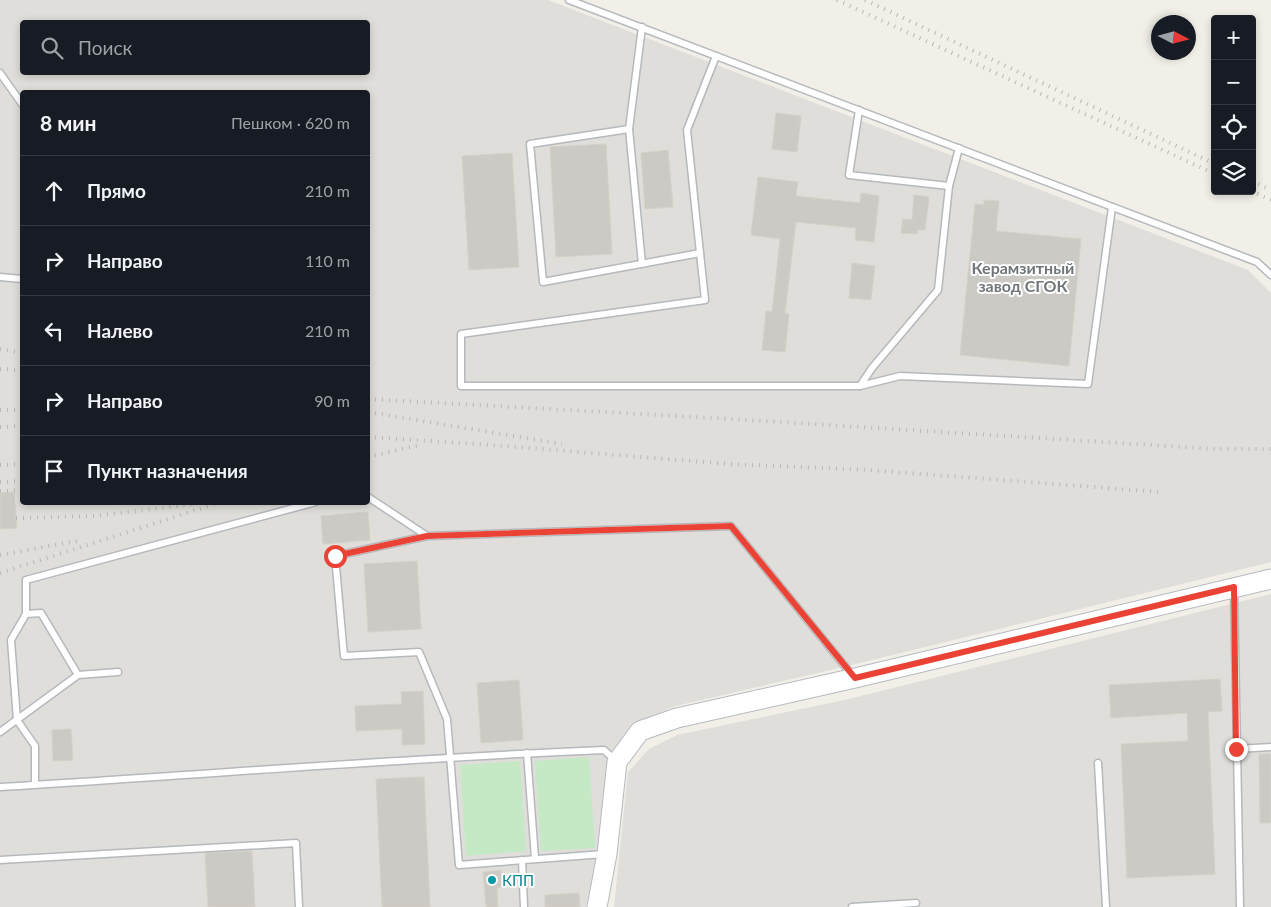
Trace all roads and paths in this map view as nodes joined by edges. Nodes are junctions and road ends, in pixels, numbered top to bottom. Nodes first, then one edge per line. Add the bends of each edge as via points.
1 (569, 0) edge
2 (642, 27) junction
3 (716, 56) junction
4 (0, 73) edge
5 (20, 101) edge
6 (858, 110) junction
7 (629, 129) junction
8 (958, 148) junction
9 (949, 186) junction
10 (1112, 207) junction
11 (700, 253) junction
12 (642, 264) junction
13 (1271, 275) edge
14 (0, 277) edge
15 (20, 279) edge
16 (860, 386) junction
17 (370, 497) edge
18 (305, 505) edge
19 (427, 536) junction
20 (1271, 579) edge
21 (1234, 587) junction
22 (26, 614) junction
23 (118, 672) dead end
24 (78, 675) junction
25 (855, 678) junction
26 (17, 720) junction
27 (0, 732) edge
28 (1271, 747) edge
29 (1236, 749) junction
30 (527, 753) junction
31 (451, 757) junction
32 (617, 762) junction
33 (1098, 763) dead end
34 (35, 784) junction
35 (0, 786) edge
36 (607, 854) junction
37 (535, 858) junction
38 (0, 860) edge
39 (522, 860) junction
40 (916, 903) dead end
41 (299, 907) edge
42 (524, 907) edge
43 (597, 907) edge
44 (852, 907) edge
45 (1106, 907) edge
46 (1240, 907) edge

1 - 2 lane
2 - 3 lane
2 - 7 lane
3 - 6 lane
3 - 11 lane via 688,130
4 - 5 lane
6 - 8 lane
6 - 9 lane via 849,175
7 - 12 lane
7 - 12 lane via 530,144 543,282
8 - 9 lane
8 - 10 lane
9 - 16 lane via 938,290
10 - 13 lane via 1257,262
10 - 16 lane via 1088,384 900,376
11 - 12 lane
11 - 16 lane via 705,300 461,334 461,386
14 - 15 lane
17 - 19 lane
18 - 22 lane via 26,580
19 - 25 lane via 731,526
19 - 31 lane via 335,556 344,656 419,652 447,719
20 - 21 street
21 - 25 street
21 - 29 lane
22 - 24 lane via 41,613
22 - 26 lane via 11,640
23 - 24 lane
24 - 26 lane
25 - 32 street via 677,718 640,731
26 - 27 lane
26 - 34 lane via 35,746
28 - 29 lane
29 - 46 lane
30 - 31 lane
30 - 32 lane via 604,750
30 - 37 lane
31 - 34 lane
31 - 39 lane via 459,866
32 - 36 street
33 - 45 lane
34 - 35 lane
36 - 37 lane
36 - 43 street
37 - 39 lane
38 - 41 lane via 296,843
39 - 42 lane
40 - 44 lane

